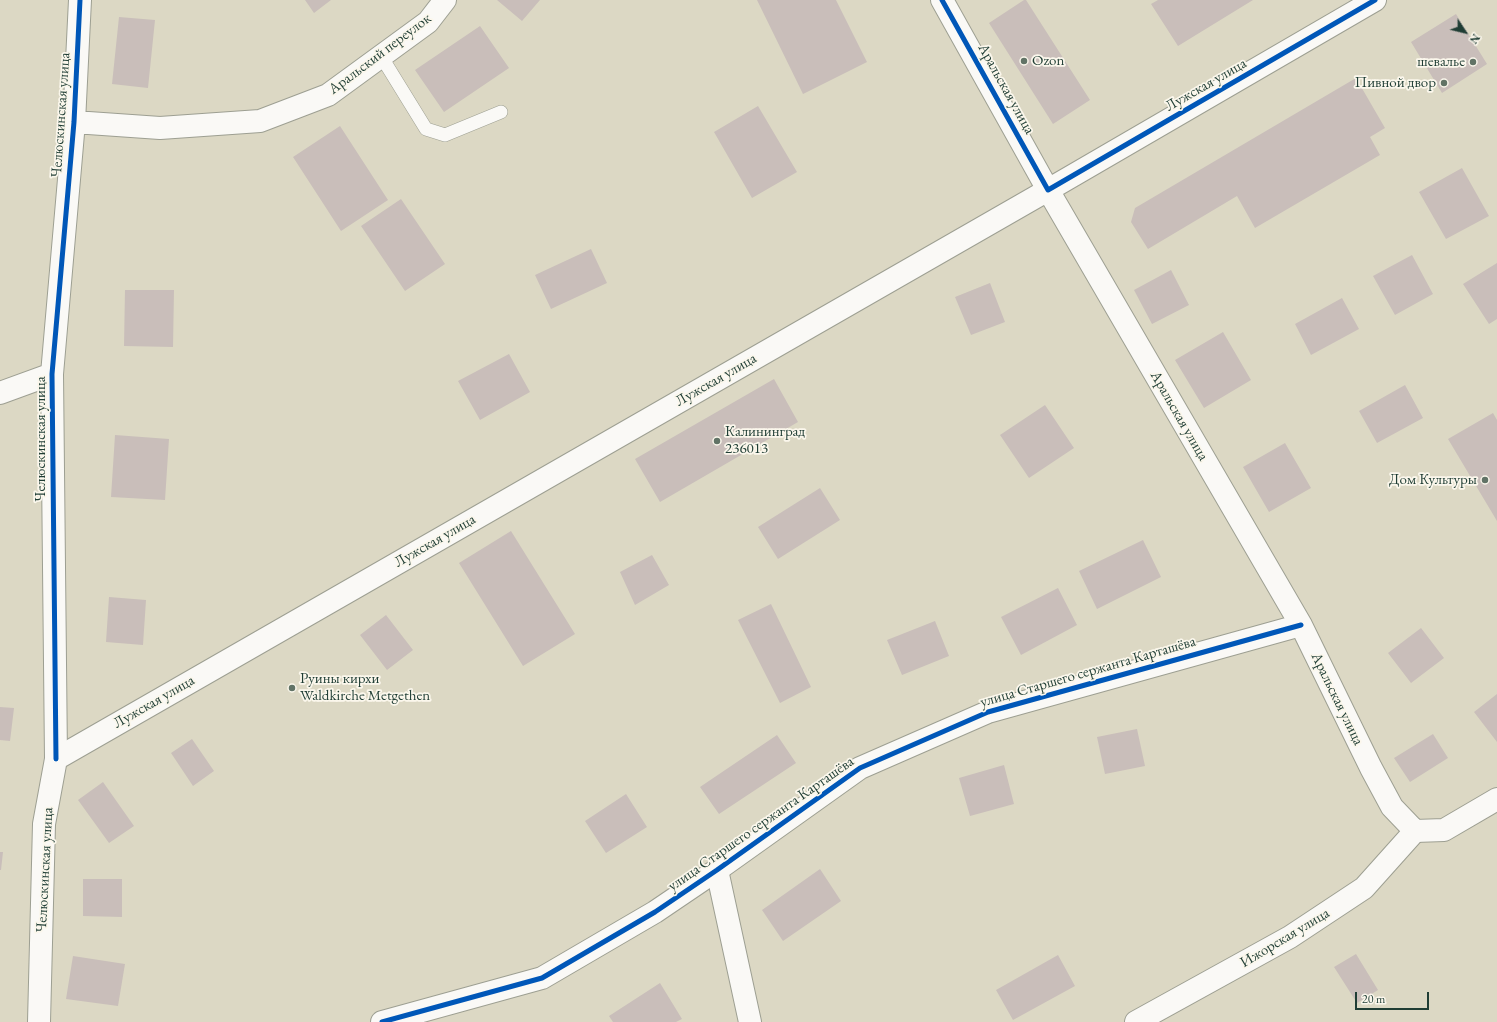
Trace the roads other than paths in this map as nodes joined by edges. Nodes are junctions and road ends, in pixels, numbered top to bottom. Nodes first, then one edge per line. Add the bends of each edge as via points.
1 (80, 0) edge
2 (445, 0) edge
3 (942, 0) edge
4 (1375, 0) edge
5 (381, 56) junction
6 (501, 112) dead end
7 (74, 122) junction
8 (1048, 190) junction
9 (52, 374) junction
10 (0, 393) edge
11 (1301, 625) junction
12 (56, 759) junction
13 (1497, 799) edge
14 (1415, 831) junction
15 (717, 870) junction
16 (39, 1022) edge
17 (382, 1022) edge
18 (750, 1022) edge
19 (1136, 1022) edge

1 - 7 street, Челюскинская улица
2 - 5 street, Аральский переулок via 428,22
3 - 8 street, Аральская улица
4 - 8 street, Лужская улица
5 - 6 lane via 426,129 445,135
5 - 7 street, Аральский переулок via 328,95 260,121 160,128
7 - 9 street, Челюскинская улица
8 - 11 street, Аральская улица
8 - 12 street, Лужская улица
9 - 10 street
9 - 12 street, Челюскинская улица
11 - 14 street, Аральская улица via 1392,807
11 - 15 street, улица Старшего сержанта Карташёва via 988,712 860,768
12 - 16 street, Челюскинская улица via 44,824
13 - 14 street via 1444,830
14 - 19 street, Ижорская улица via 1364,888 1290,936
15 - 17 street, улица Старшего сержанта Карташёва via 655,912 542,978
15 - 18 street

